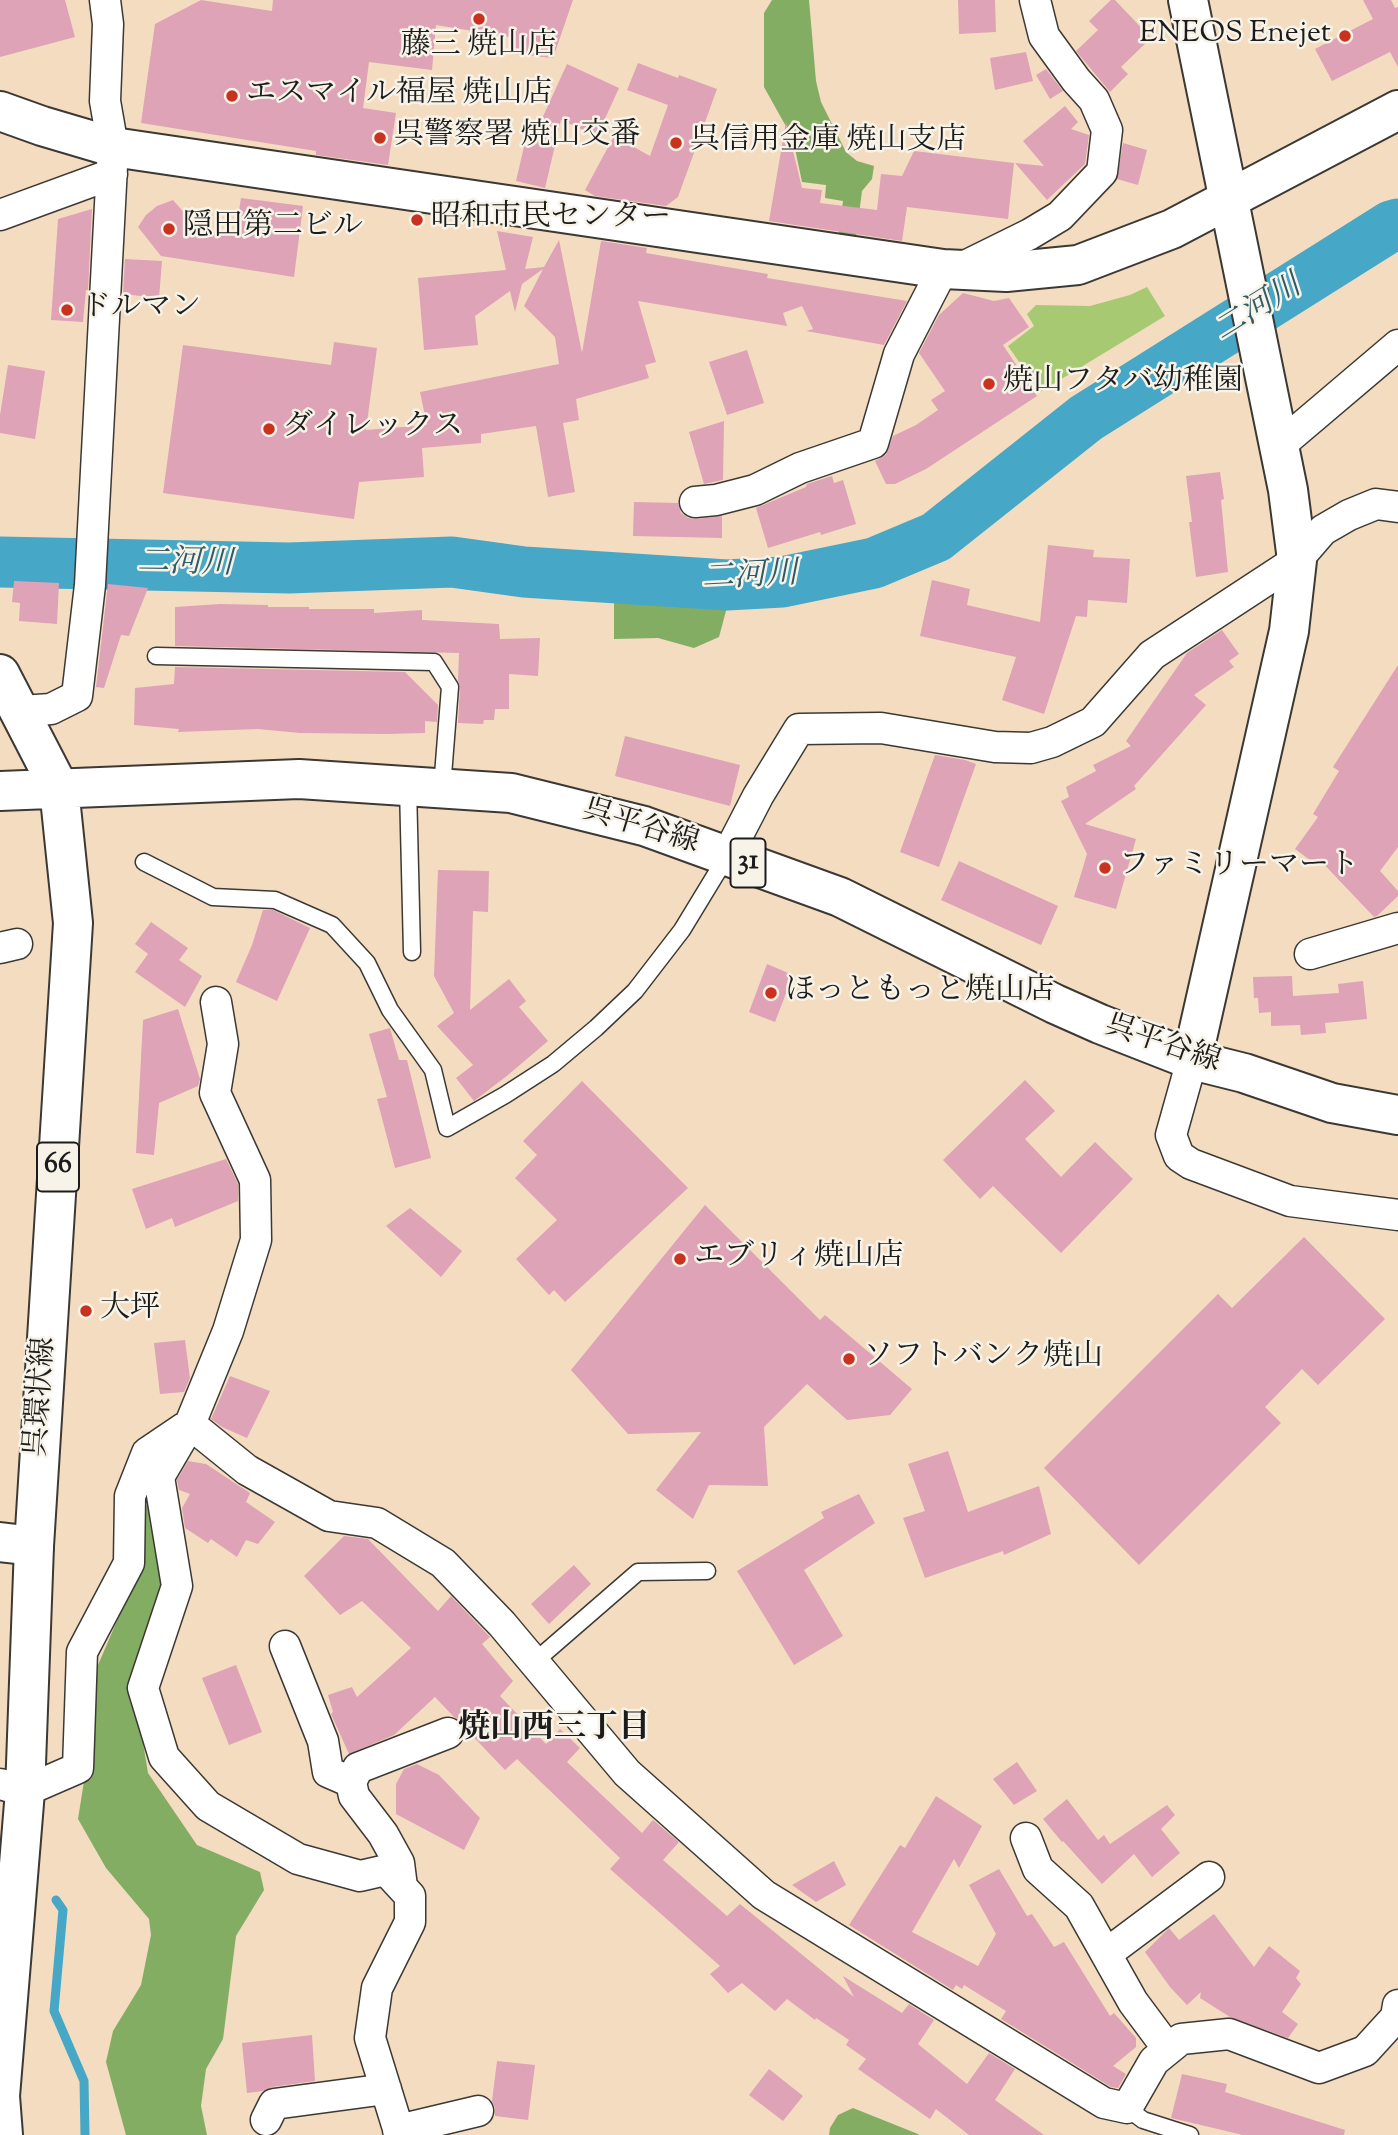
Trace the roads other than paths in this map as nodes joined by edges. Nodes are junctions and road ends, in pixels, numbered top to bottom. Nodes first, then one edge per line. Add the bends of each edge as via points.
1 (105, 0) edge
2 (1035, 0) edge
3 (1188, 0) edge
4 (1398, 110) edge
5 (0, 111) edge
6 (112, 160) junction
7 (1229, 201) junction
8 (0, 215) edge
9 (949, 270) junction
10 (1398, 345) edge
11 (1276, 434) junction
12 (695, 502) dead end
13 (1398, 507) edge
14 (1297, 560) junction
15 (156, 656) dead end
16 (0, 674) edge
17 (21, 711) junction
18 (59, 788) junction
19 (425, 788) junction
20 (0, 791) edge
21 (727, 856) junction
22 (144, 862) dead end
23 (1398, 928) edge
24 (412, 952) dead end
25 (1310, 954) dead end
26 (216, 1002) dead end
27 (1192, 1060) junction
28 (1398, 1115) edge
29 (1398, 1215) edge
30 (190, 1424) junction
31 (17, 1544) edge
32 (707, 1570) dead end
33 (285, 1646) dead end
34 (533, 1663) junction
35 (448, 1733) dead end
36 (351, 1782) junction
37 (12, 1787) edge
38 (1026, 1838) dead end
39 (1209, 1877) dead end
40 (402, 1887) junction
41 (1106, 1954) junction
42 (1398, 2005) edge
43 (1168, 2049) junction
44 (386, 2089) junction
45 (1127, 2108) junction
46 (478, 2111) dead end
47 (266, 2120) dead end
48 (399, 2132) edge
49 (3, 2135) edge
50 (1190, 2135) edge

1 - 6 street via 105,101
2 - 9 street via 1044,36 1094,100 1107,130 1102,172 1059,216
3 - 7 main road
4 - 7 main road
5 - 6 main road
6 - 8 street
6 - 9 main road
6 - 17 street via 94,528 76,696 51,709
7 - 9 main road via 1172,229 1078,265 1006,272
7 - 11 main road
9 - 12 street via 899,354 873,443 800,468 755,490
10 - 11 street
11 - 14 main road
13 - 14 street via 1376,505 1349,515 1323,530
14 - 21 street via 1152,655 1093,722 1052,742 1031,748 995,747 881,728 799,729
14 - 27 main road via 1284,656
15 - 19 lane via 434,662 450,687
16 - 17 main road, 呉環状線 / 66
17 - 18 main road, 呉環状線 / 66
18 - 19 main road, 呉平谷線 / 31 via 299,779
18 - 20 main road, 呉平谷線 / 31
18 - 31 main road, 呉環状線 / 66 via 74,923
19 - 21 main road, 呉平谷線 / 31 via 511,793 644,826
19 - 24 lane
21 - 22 lane via 682,930 635,991 553,1064 447,1128 433,1070 390,1010 368,962 332,925 275,901 213,897
21 - 27 main road, 呉平谷線 / 31 via 840,897 1055,1004
23 - 25 street
26 - 30 street via 223,1044 215,1093 255,1180 256,1240 228,1331
27 - 28 main road, 呉平谷線 / 31 via 1332,1103
27 - 29 street via 1171,1135 1179,1156 1290,1200
30 - 34 street via 247,1470 329,1516 377,1523 443,1563
30 - 37 street via 147,1453 130,1496 129,1563 82,1652 78,1768
30 - 40 street via 159,1477 177,1586 143,1688 164,1757 208,1806 298,1859 360,1876 386,1870
31 - 37 main road, 呉環状線 / 66
32 - 34 lane via 638,1572
33 - 36 street via 323,1741 328,1772
34 - 45 street via 627,1773 764,1895 1104,2104
35 - 36 street via 358,1768
36 - 40 street via 354,1796 399,1863
37 - 49 main road, 呉環状線 / 66
38 - 41 street via 1038,1869 1079,1906
39 - 41 street
40 - 44 street via 410,1896 410,1922 377,1988 370,2038
41 - 43 street via 1133,2002
42 - 43 street via 1396,2017 1365,2051 1319,2068 1229,2034 1181,2039
43 - 45 street via 1154,2062
44 - 47 street via 274,2104
44 - 48 street
45 - 50 lane via 1143,2120
46 - 48 street

